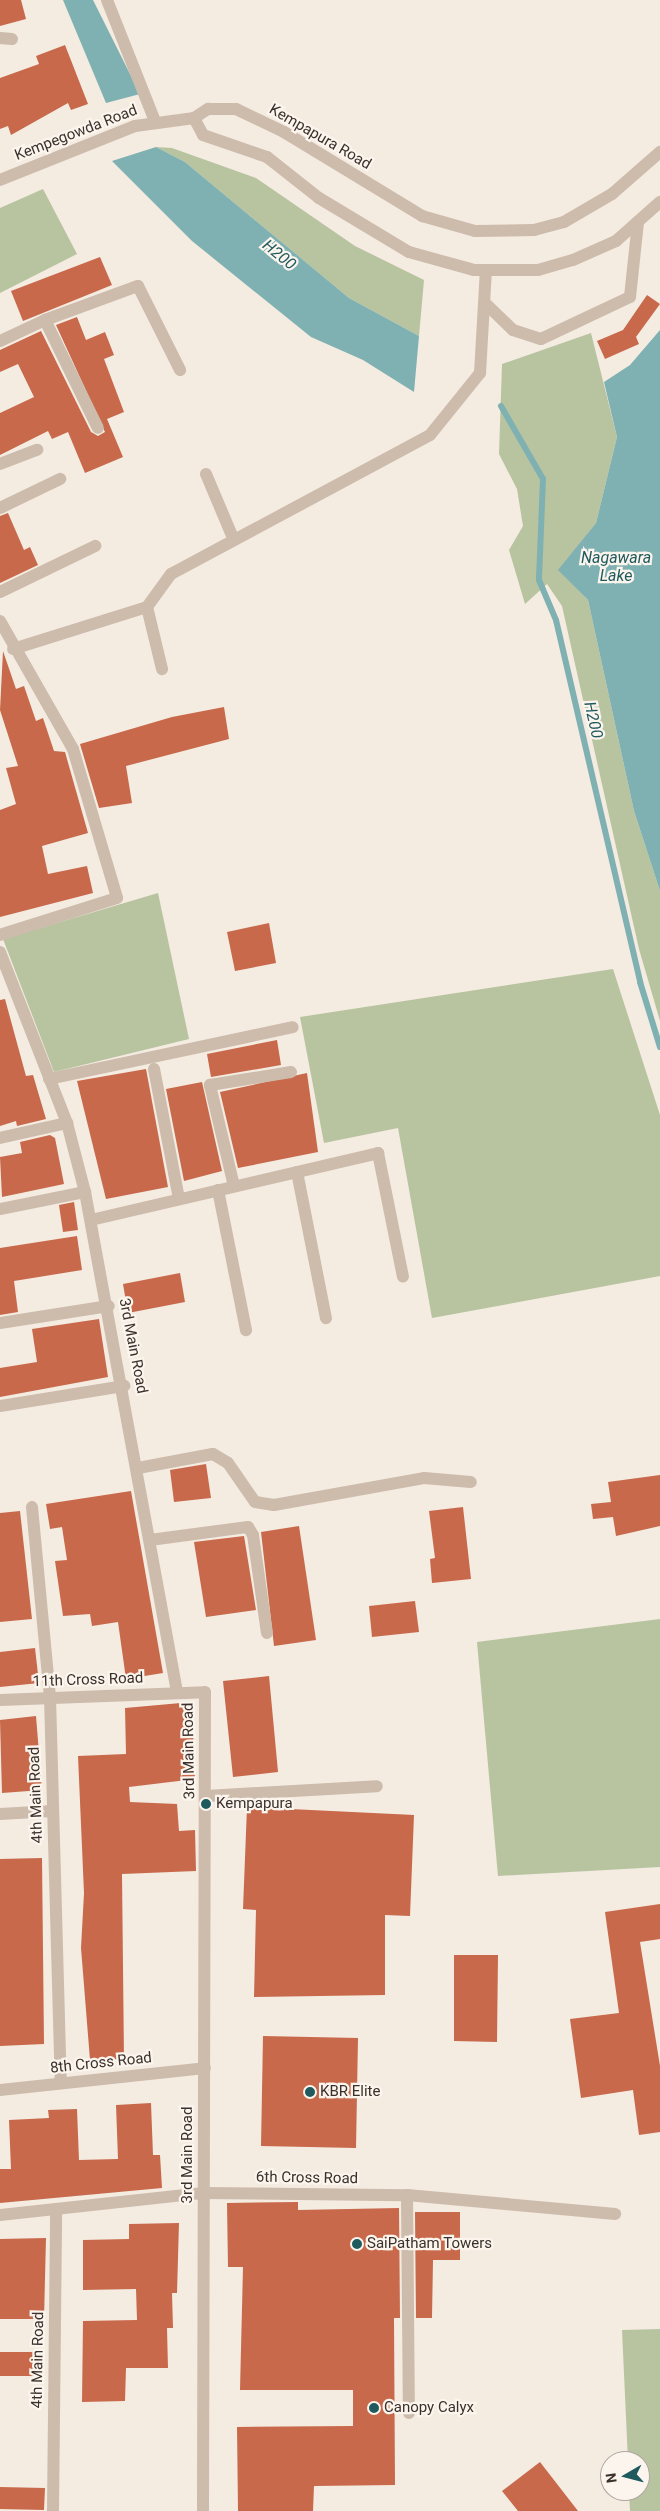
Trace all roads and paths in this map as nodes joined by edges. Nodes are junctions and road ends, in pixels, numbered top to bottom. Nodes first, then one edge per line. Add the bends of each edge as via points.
1 (107, 0) edge
2 (194, 118) junction
3 (156, 121) junction
4 (660, 152) edge
5 (0, 180) edge
6 (660, 202) edge
7 (638, 222) junction
8 (486, 270) junction
9 (485, 303) dead end
10 (45, 320) junction
11 (0, 341) edge
12 (180, 370) dead end
13 (98, 428) dead end
14 (37, 450) dead end
15 (0, 464) edge
16 (206, 474) dead end
17 (60, 479) dead end
18 (0, 508) edge
19 (233, 538) junction
20 (95, 546) dead end
21 (0, 592) edge
22 (147, 607) junction
23 (0, 621) edge
24 (13, 649) junction
25 (162, 669) dead end
26 (0, 935) edge
27 (0, 952) edge
28 (293, 1027) dead end
29 (154, 1069) dead end
30 (291, 1072) dead end
31 (49, 1079) junction
32 (67, 1122) junction
33 (0, 1138) edge
34 (297, 1172) junction
35 (234, 1186) junction
36 (218, 1190) junction
37 (85, 1192) junction
38 (179, 1199) junction
39 (0, 1209) edge
40 (91, 1220) junction
41 (403, 1277) dead end
42 (109, 1306) junction
43 (326, 1318) dead end
44 (0, 1324) edge
45 (246, 1330) dead end
46 (124, 1386) junction
47 (0, 1406) edge
48 (138, 1468) junction
49 (471, 1482) dead end
50 (32, 1507) dead end
51 (150, 1540) junction
52 (267, 1633) dead end
53 (177, 1692) junction
54 (50, 1697) junction
55 (0, 1700) edge
56 (378, 1786) dead end
57 (206, 1796) junction
58 (53, 1811) junction
59 (0, 1814) edge
60 (205, 2068) junction
61 (61, 2084) junction
62 (0, 2090) edge
63 (204, 2193) junction
64 (407, 2195) junction
65 (56, 2209) junction
66 (615, 2214) dead end
67 (0, 2215) edge
68 (409, 2413) dead end
69 (52, 2511) edge
70 (203, 2511) edge

1 - 3 street
2 - 3 street, Kempegowda Road
2 - 4 street, Kempapura Road via 208,109 236,109 284,132 422,216 475,231 534,230 564,222 612,194
2 - 8 street via 203,135 267,157 319,198 408,252
3 - 5 street, Kempegowda Road via 135,126
6 - 7 street
7 - 8 street via 616,241 573,260 538,270
7 - 9 street via 630,297 541,339 512,330
8 - 19 street via 480,373 430,435
10 - 11 street
10 - 12 street via 138,286
10 - 13 street
14 - 15 street
16 - 19 street
17 - 18 street
19 - 22 street via 171,574
20 - 21 street
22 - 24 street
22 - 25 street
23 - 24 street
24 - 26 street via 73,749 117,898
27 - 31 street, 3rd Main Road
28 - 31 street
29 - 38 street
30 - 35 street via 210,1085
31 - 32 street, 3rd Main Road
32 - 33 street
32 - 37 street, 3rd Main Road
34 - 35 street
34 - 41 street via 378,1153
34 - 43 street
35 - 36 street
36 - 38 street
36 - 45 street
37 - 39 street
37 - 40 street, 3rd Main Road
38 - 40 street
40 - 42 street, 3rd Main Road
42 - 44 street
42 - 46 street, 3rd Main Road
46 - 47 street
46 - 48 street, 3rd Main Road
48 - 49 street via 213,1454 228,1463 255,1502 274,1505 424,1478
48 - 51 street, 3rd Main Road
50 - 54 street, 4th Main Road
51 - 52 street via 248,1527 253,1535
51 - 53 street, 3rd Main Road
53 - 54 street, 11th Cross Road
53 - 57 street, 3rd Main Road via 205,1692
54 - 55 street, 11th Cross Road
54 - 58 street, 4th Main Road
56 - 57 street
57 - 60 street, 3rd Main Road
58 - 59 street
58 - 61 street, 4th Main Road
60 - 61 street, 8th Cross Road
60 - 63 street, 3rd Main Road
61 - 62 street, 8th Cross Road
63 - 64 street, 6th Cross Road
63 - 65 street, 6th Cross Road
63 - 70 street, 3rd Main Road
64 - 66 street, 6th Cross Road
64 - 68 street
65 - 67 street, 6th Cross Road
65 - 69 street, 4th Main Road

